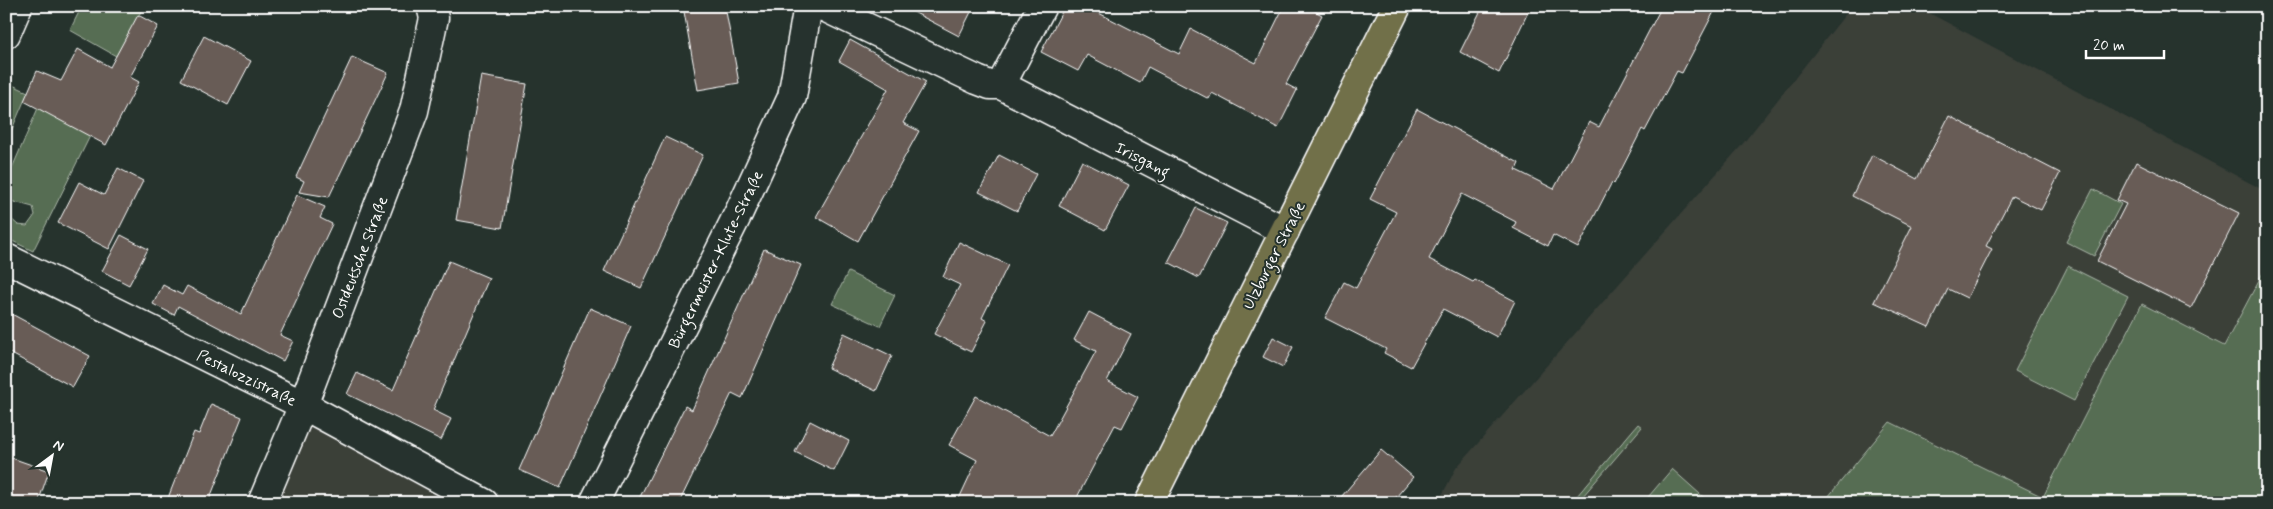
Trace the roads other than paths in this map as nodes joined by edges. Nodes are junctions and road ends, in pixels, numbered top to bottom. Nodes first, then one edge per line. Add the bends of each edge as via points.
1 (18, 6) edge
2 (432, 6) edge
3 (808, 6) edge
4 (822, 6) edge
5 (1042, 6) edge
6 (1397, 6) edge
7 (6, 34) edge
8 (1001, 85) junction
9 (1285, 231) junction
10 (6, 258) edge
11 (303, 405) junction
12 (262, 503) edge
13 (484, 503) edge
14 (594, 503) edge
15 (1149, 503) edge

1 - 7 street
2 - 11 street, Ostdeutsche Straße via 434,18 414,111
3 - 14 street, Bürgermeister-Klute-Straße via 792,97 740,212
4 - 8 street, Irisgang via 977,80
5 - 8 street
6 - 9 main road, Ulzburger Straße
8 - 9 street, Irisgang
9 - 15 main road, Ulzburger Straße
10 - 11 street, Pestalozzistraße
11 - 12 street, Ostdeutsche Straße
11 - 13 street, Pestalozzistraße

